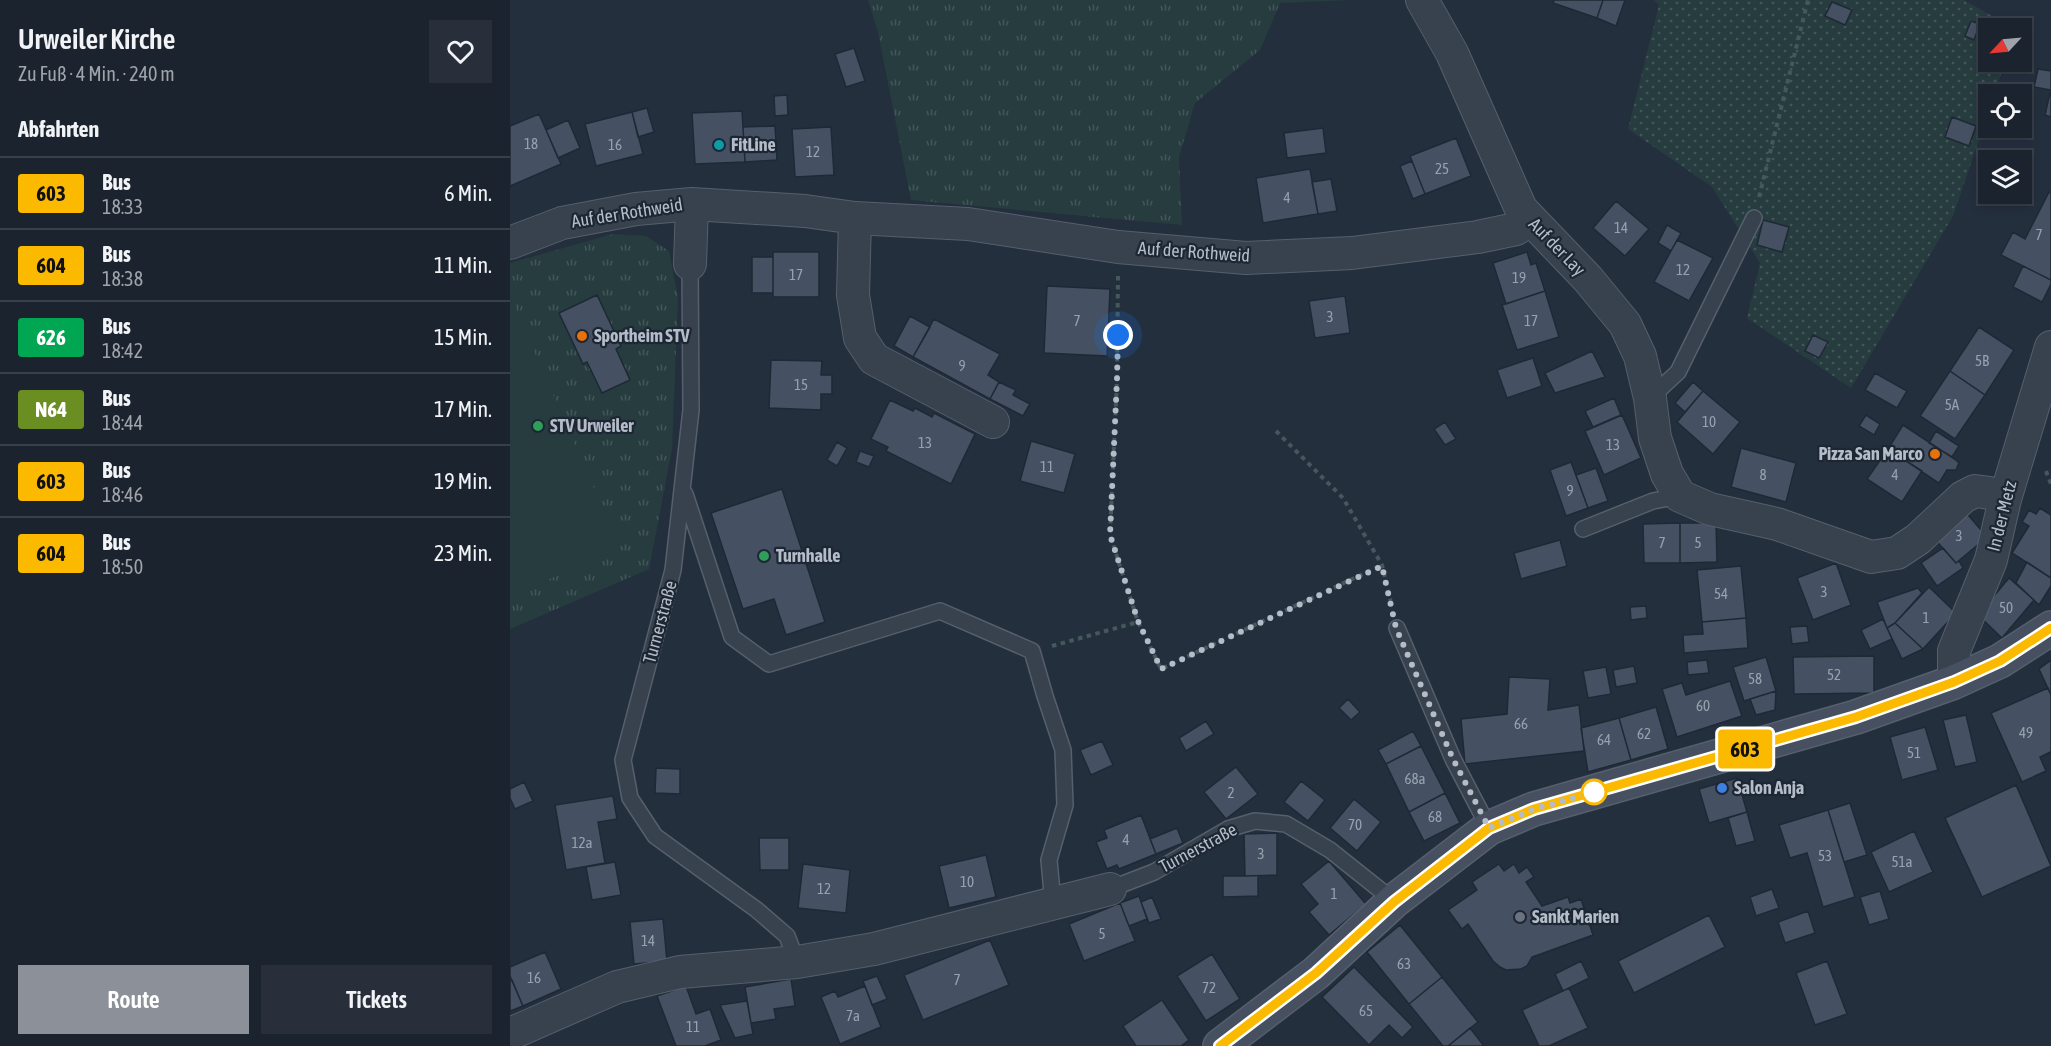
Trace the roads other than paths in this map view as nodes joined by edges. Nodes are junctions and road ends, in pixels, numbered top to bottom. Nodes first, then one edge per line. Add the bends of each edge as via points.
1 (1422, 0) edge
2 (692, 204) junction
3 (855, 218) junction
4 (1754, 218) road end
5 (1530, 220) junction
6 (510, 243) edge
7 (690, 264) joint
8 (2051, 347) edge
9 (1650, 398) junction
10 (993, 422) dead end
11 (683, 487) junction
12 (1680, 496) junction
13 (2005, 499) junction
14 (1583, 529) dead end
15 (1396, 628) road end
16 (2051, 628) edge
17 (1954, 682) junction
18 (1489, 828) junction
19 (1110, 889) joint
20 (1394, 902) junction
21 (1053, 903) junction
22 (797, 962) junction
23 (510, 1034) edge
24 (1220, 1046) edge

1 - 5 street, Auf der Lay via 1452,53 1511,188
2 - 3 street, Auf der Rothweid
2 - 6 street, Auf der Rothweid via 636,209 562,224
2 - 7 street, Turnerstraße
3 - 5 street, Auf der Rothweid via 968,224 1118,247 1246,258 1352,253 1478,237 1516,228
3 - 10 street via 853,295 860,339 874,358
4 - 9 lane via 1678,372
5 - 9 street, Auf der Lay via 1588,279 1625,324 1640,356
7 - 11 lane, Turnerstraße via 691,410
8 - 13 street, In der Metz
9 - 12 street, Auf der Lay via 1655,438 1667,474
11 - 21 lane via 732,637 769,664 940,611 1032,651 1064,750 1065,805 1049,860
11 - 22 lane, Turnerstraße via 673,570 623,760 630,798 655,836 758,910 787,936
12 - 13 street via 1710,509 1777,524 1871,557 1897,553 1975,491
12 - 14 lane via 1653,501
13 - 17 street, In der Metz via 1991,560 1954,651
15 - 18 lane via 1453,759
16 - 17 main road via 2000,661
17 - 18 main road via 1856,717 1534,809
18 - 20 main road
19 - 20 lane, Turnerstraße via 1154,872 1228,829 1256,821 1286,824 1330,850
19 - 21 street, Turnerstraße
20 - 24 main road via 1316,973
21 - 22 street, Turnerstraße via 874,949
22 - 23 street, Turnerstraße via 680,972 617,987

